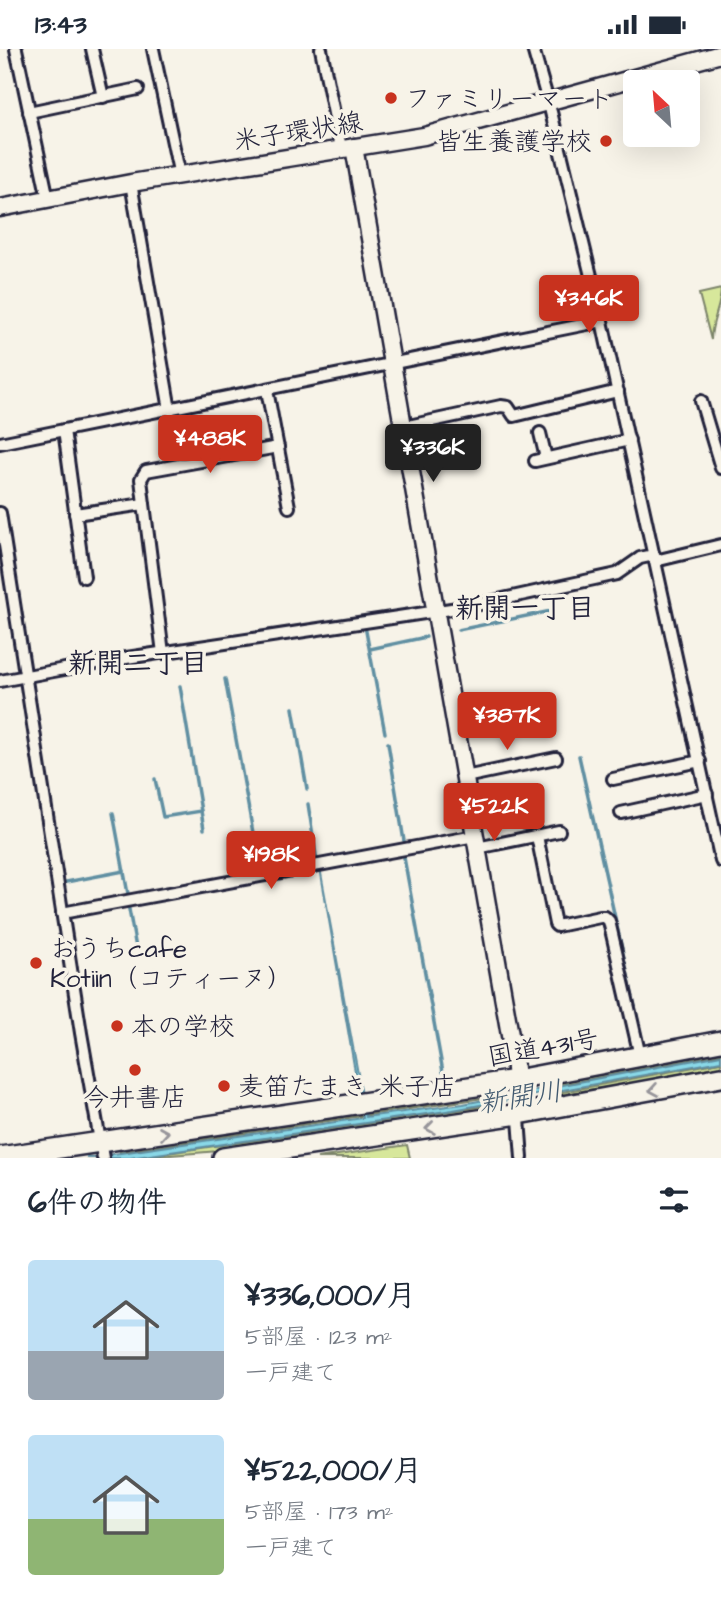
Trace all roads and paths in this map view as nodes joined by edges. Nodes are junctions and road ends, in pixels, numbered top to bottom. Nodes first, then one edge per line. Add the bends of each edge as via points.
1 (16, 49) edge
2 (92, 49) edge
3 (153, 49) edge
4 (321, 49) edge
5 (533, 49) edge
6 (721, 54) edge
7 (138, 89) dead end
8 (103, 97) junction
9 (547, 102) junction
10 (29, 112) junction
11 (347, 147) junction
12 (180, 176) junction
13 (131, 183) junction
14 (48, 198) junction
15 (0, 208) edge
16 (602, 321) junction
17 (393, 364) junction
18 (267, 390) junction
19 (618, 391) junction
20 (701, 401) dead end
21 (170, 410) junction
22 (404, 427) junction
23 (64, 430) junction
24 (540, 433) dead end
25 (629, 440) junction
26 (0, 443) edge
27 (278, 447) junction
28 (721, 468) edge
29 (144, 504) junction
30 (289, 507) dead end
31 (0, 513) edge
32 (75, 514) junction
33 (721, 545) edge
34 (654, 558) junction
35 (84, 577) dead end
36 (437, 611) junction
37 (163, 653) junction
38 (25, 675) junction
39 (0, 681) edge
40 (556, 758) dead end
41 (700, 761) junction
42 (465, 777) junction
43 (613, 779) dead end
44 (707, 794) junction
45 (621, 813) dead end
46 (559, 831) dead end
47 (537, 836) junction
48 (476, 842) junction
49 (721, 861) edge
50 (62, 913) junction
51 (721, 1041) edge
52 (640, 1056) junction
53 (721, 1077) edge
54 (516, 1084) junction
55 (518, 1110) junction
56 (102, 1149) edge
57 (0, 1157) edge
58 (223, 1158) edge
59 (522, 1158) edge

1 - 10 street
2 - 8 street
3 - 12 street
4 - 11 street
5 - 9 street
6 - 9 street, 米子環状線
7 - 8 street
8 - 10 street
9 - 11 street, 米子環状線 via 424,136
9 - 16 street
10 - 14 street
11 - 12 street, 米子環状線
11 - 17 street
12 - 13 street, 米子環状線
13 - 14 street, 米子環状線
13 - 21 street
14 - 15 street, 米子環状線
16 - 17 street
16 - 19 street
17 - 18 street
17 - 22 street
18 - 21 street
18 - 27 street
19 - 22 street via 514,416 501,406
19 - 25 street
20 - 28 street
21 - 23 street
22 - 36 street
23 - 26 street
23 - 32 street
24 - 25 street via 541,459
25 - 34 street
27 - 29 street via 146,471 141,479
27 - 30 street
29 - 32 street
29 - 37 street
31 - 38 street
32 - 35 street
33 - 34 street
34 - 36 street via 640,558 617,574
34 - 41 street
36 - 37 street
36 - 42 street
37 - 38 street
38 - 39 street
38 - 50 street
40 - 42 street
41 - 43 street
41 - 44 street
42 - 48 street
44 - 45 street
44 - 49 street
46 - 47 street
47 - 48 street
47 - 52 street via 555,924 600,917 609,921
48 - 50 street
48 - 54 street
50 - 56 street
51 - 52 highway, 国道431号
52 - 54 highway, 国道431号
53 -> 55 highway
54 - 55 street
56 -> 54 highway, 国道431号 via 361,1103
55 -> 58 highway
55 - 59 street
56 - 57 highway, 国道431号

